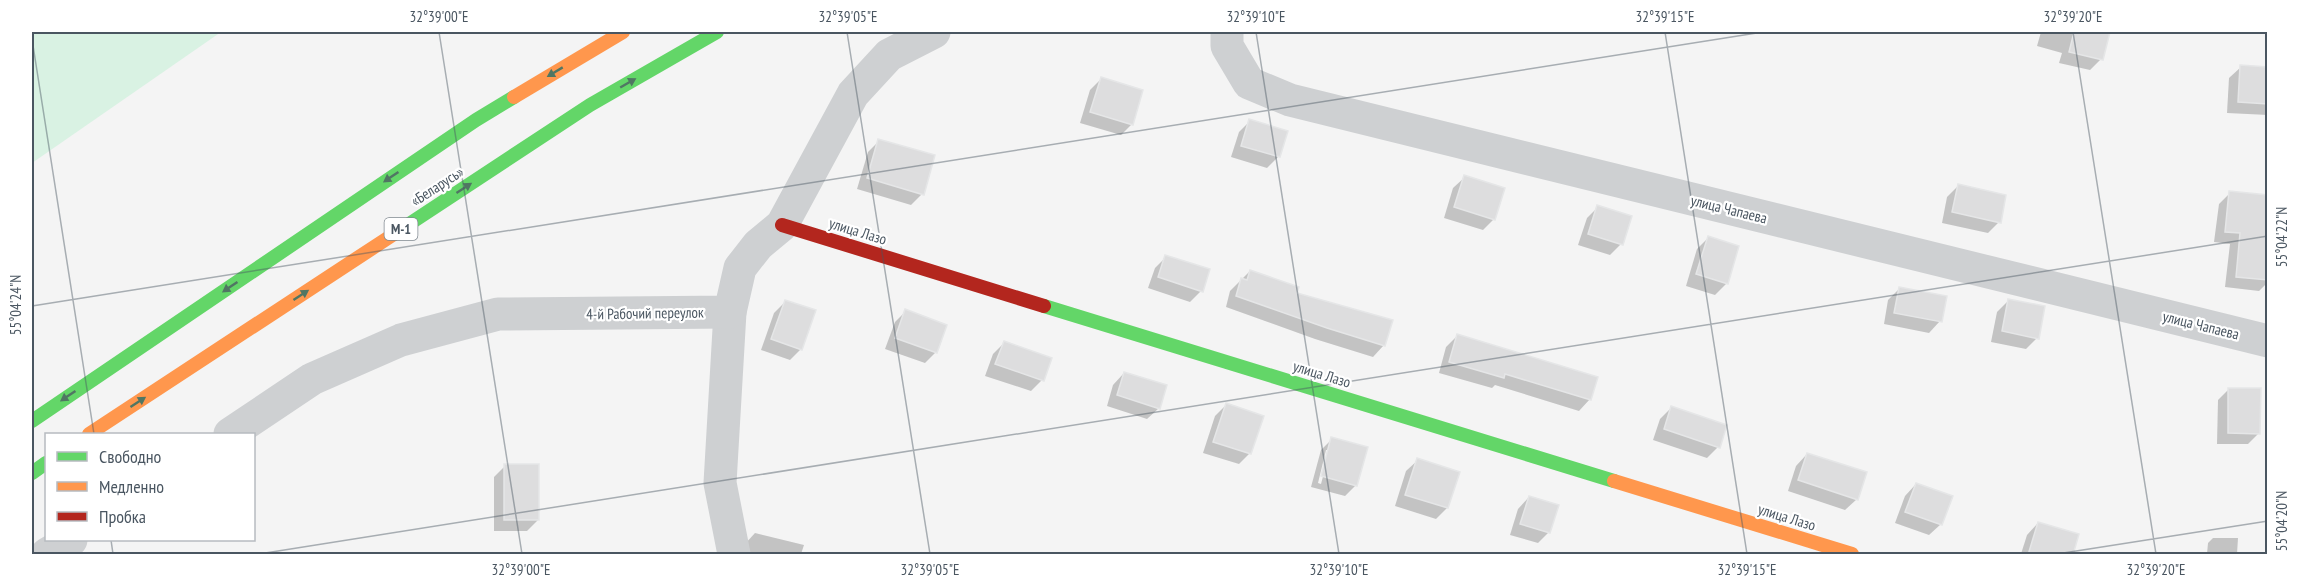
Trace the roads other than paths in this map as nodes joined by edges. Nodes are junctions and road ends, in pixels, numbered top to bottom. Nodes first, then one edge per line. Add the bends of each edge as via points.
1 (623, 32) edge
2 (717, 32) edge
3 (934, 32) edge
4 (1227, 32) edge
5 (782, 225) junction
6 (730, 312) junction
7 (2268, 341) edge
8 (32, 421) edge
9 (92, 433) edge
10 (233, 433) edge
11 (45, 464) edge
12 (32, 473) edge
13 (68, 541) edge
14 (47, 555) edge
15 (734, 555) edge
16 (1852, 555) edge

1 -> 8 main road via 476,120
9 -> 2 main road, «Беларусь» / М-1 via 590,105
3 - 5 street via 889,55 853,94
4 - 7 street, улица Чапаева via 1227,46 1250,83 1290,100
5 - 6 street via 758,245 740,268
5 - 16 main road, улица Лазо
6 - 10 street, 4-й Рабочий переулок via 498,315 401,340 312,379
6 - 15 street via 720,483
11 - 12 main road
13 - 14 street

